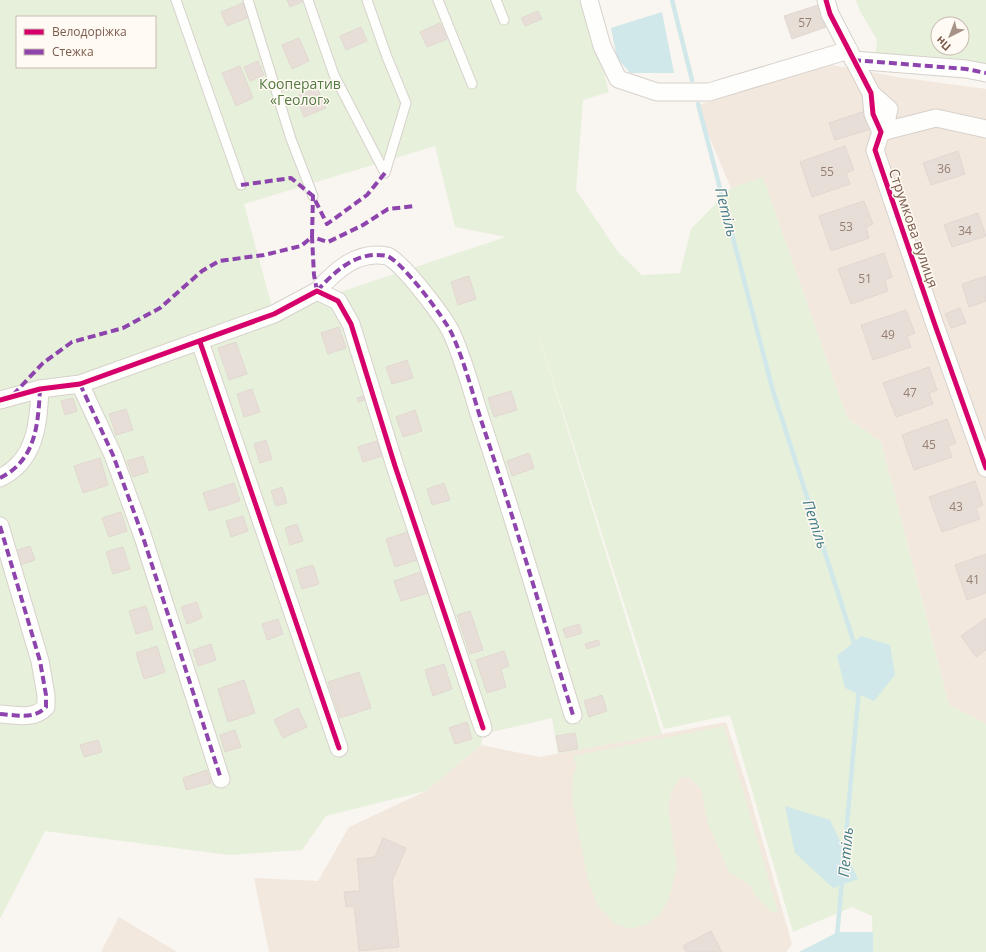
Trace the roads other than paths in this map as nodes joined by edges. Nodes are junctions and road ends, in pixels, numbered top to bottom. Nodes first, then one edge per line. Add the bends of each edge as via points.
1 (176, 0) edge
2 (248, 0) edge
3 (308, 0) edge
4 (367, 0) edge
5 (438, 0) edge
6 (496, 0) edge
7 (588, 0) edge
8 (826, 0) edge
9 (504, 20) dead end
10 (851, 55) junction
11 (986, 73) edge
12 (472, 84) dead end
13 (986, 129) edge
14 (882, 132) junction
15 (241, 184) dead end
16 (313, 196) dead end
17 (317, 291) junction
18 (200, 342) junction
19 (80, 384) junction
20 (40, 389) junction
21 (0, 400) edge
22 (986, 468) edge
23 (0, 478) edge
24 (0, 526) edge
25 (0, 714) edge
26 (573, 715) dead end
27 (483, 728) dead end
28 (338, 748) dead end
29 (221, 779) dead end

1 - 15 lane
2 - 16 lane via 291,139
3 - 4 lane via 334,75 385,173 406,103
5 - 12 lane
6 - 9 lane
7 - 10 street via 602,46 618,79 657,92 709,92
8 - 10 street via 830,14
10 - 11 street
10 - 14 street via 870,93 873,114
13 - 14 street via 936,118
14 - 22 street, Струмкова вулиця via 875,150
17 - 18 street via 274,314
17 - 26 street via 332,274 350,262 370,256 388,256 409,274 452,333 497,468
17 - 27 street via 338,301 351,324 395,466
18 - 19 street
18 - 28 street
19 - 20 street
19 - 29 street via 113,454 142,534
20 - 21 street
20 - 23 street via 38,424 28,453 13,472
24 - 25 street via 40,661 46,695 46,707 41,712 22,716

